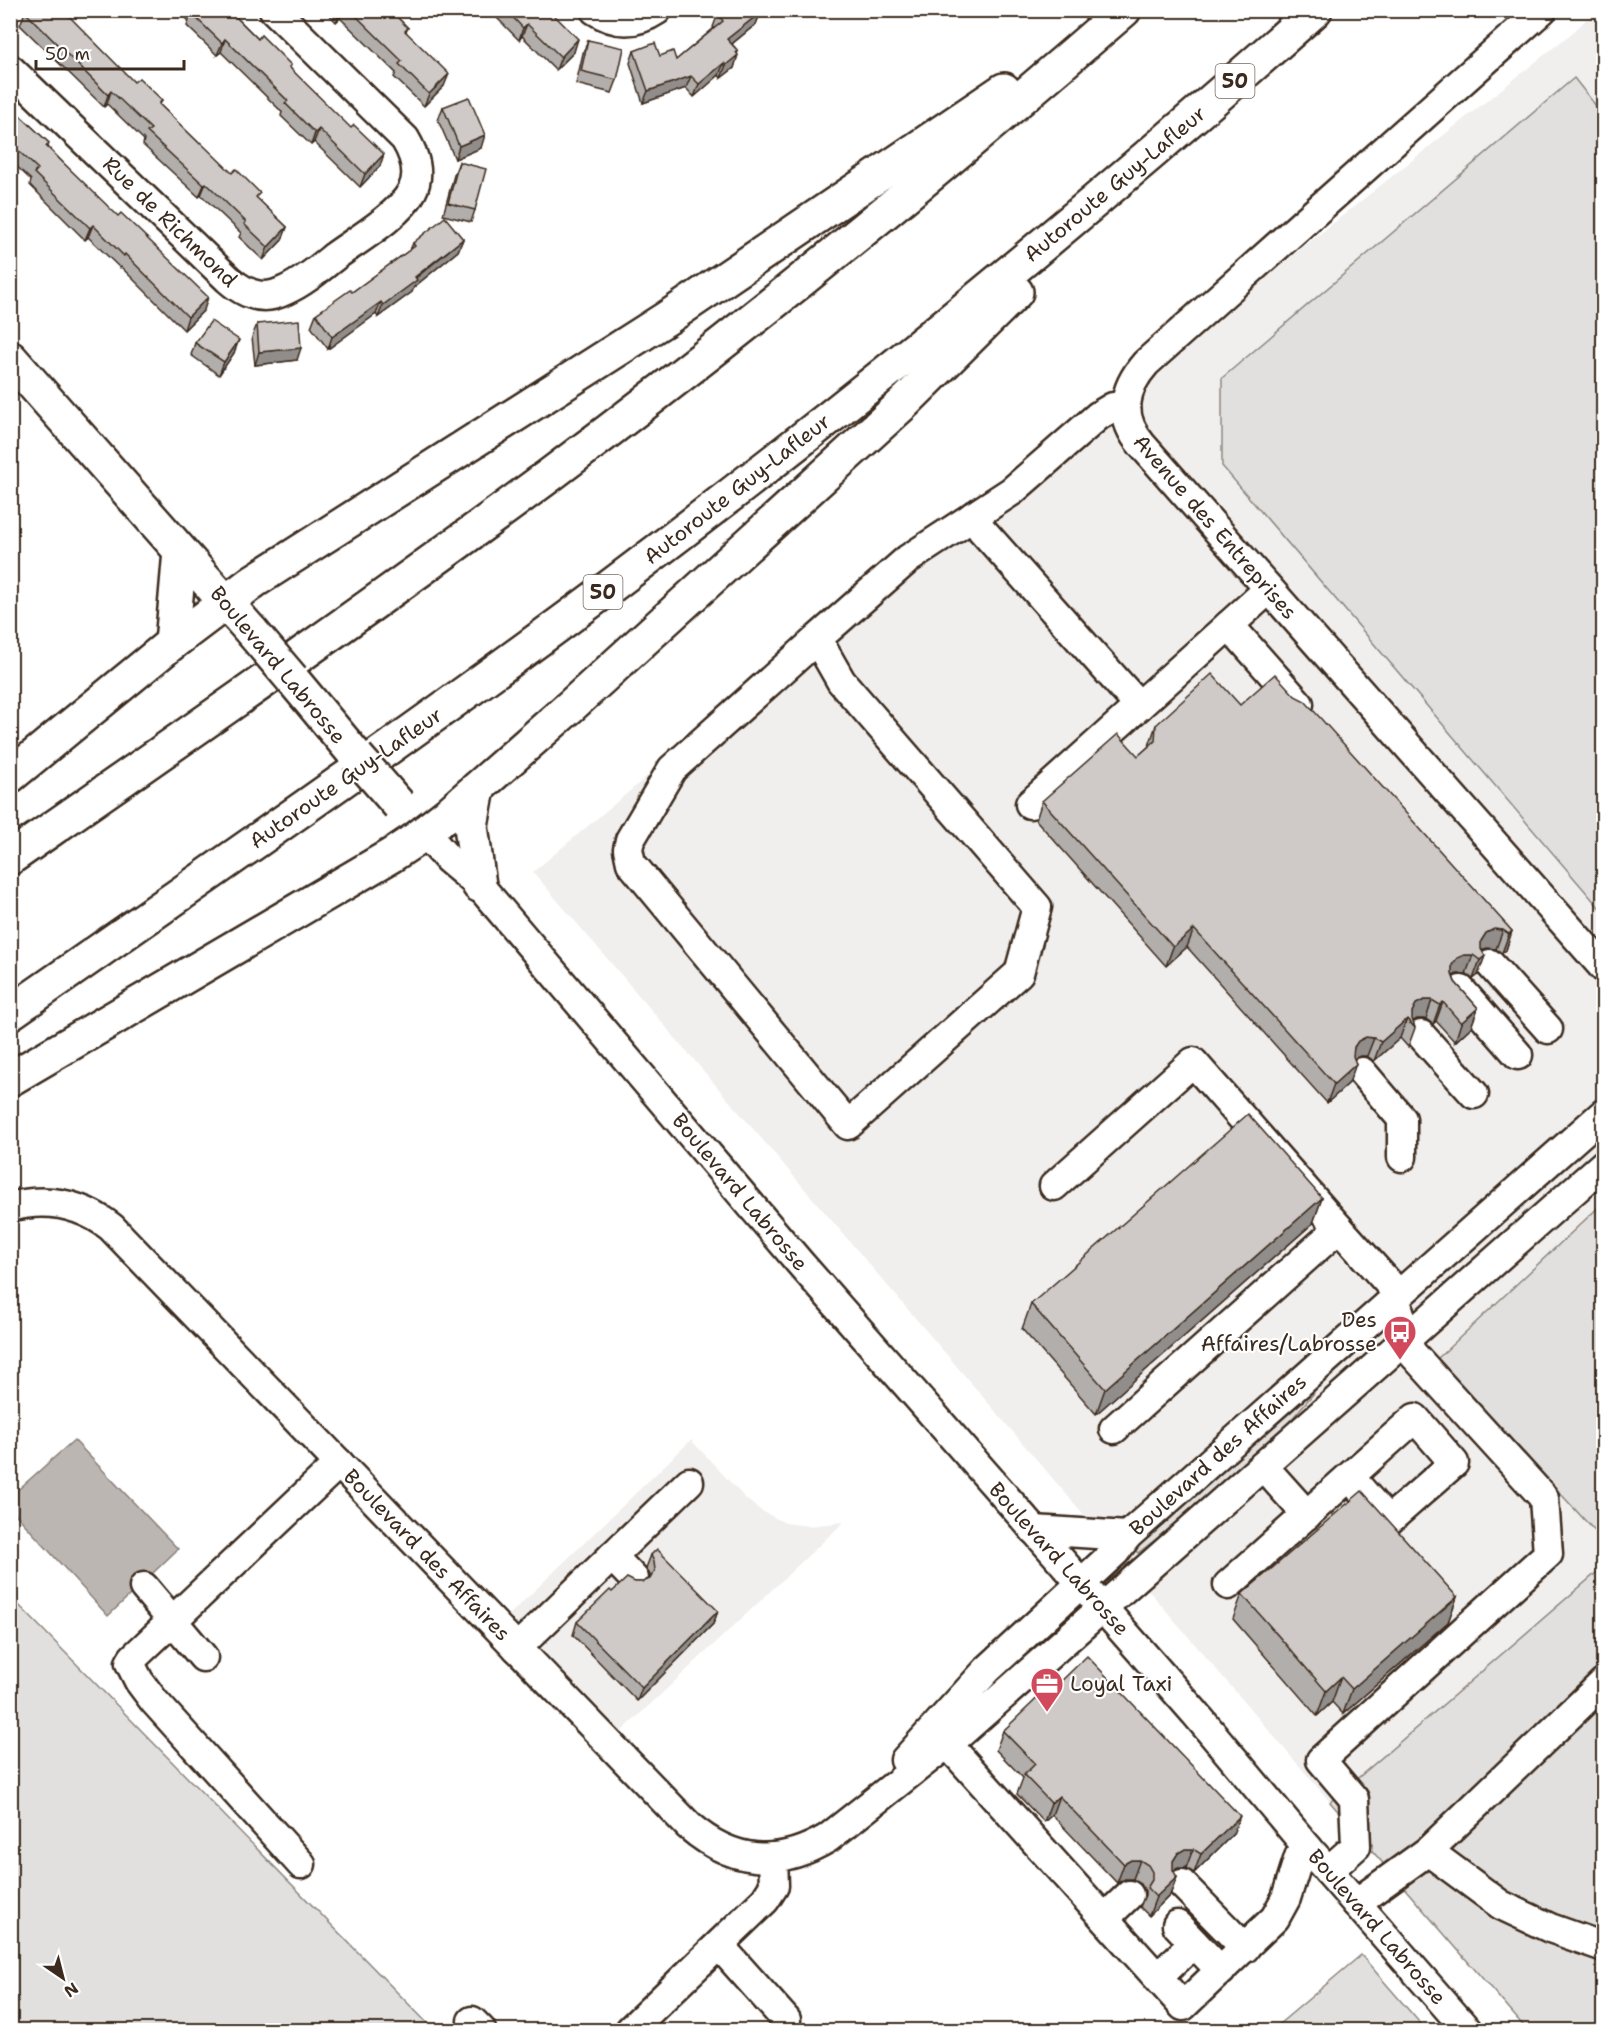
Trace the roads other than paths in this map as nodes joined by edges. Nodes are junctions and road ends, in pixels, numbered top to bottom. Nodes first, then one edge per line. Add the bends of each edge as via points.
1 (274, 10) edge
2 (595, 10) edge
3 (657, 10) edge
4 (1119, 10) edge
5 (1124, 10) edge
6 (1315, 10) edge
7 (1542, 10) edge
8 (10, 69) edge
9 (1170, 138) junction
10 (10, 358) edge
11 (1126, 407) junction
12 (973, 516) junction
13 (180, 551) junction
14 (1269, 589) junction
15 (226, 602) junction
16 (1229, 625) junction
17 (817, 639) junction
18 (172, 643) junction
19 (1300, 704) edge
20 (1139, 706) junction
21 (10, 776) edge
22 (478, 788) junction
23 (1030, 804) dead end
24 (425, 833) junction
25 (10, 858) edge
26 (479, 885) junction
27 (1490, 964) dead end
28 (1604, 968) edge
29 (1461, 990) edge
30 (10, 1013) edge
31 (1548, 1029) dead end
32 (1421, 1035) dead end
33 (1518, 1055) dead end
34 (1362, 1072) dead end
35 (10, 1079) edge
36 (1474, 1094) dead end
37 (1604, 1113) edge
38 (1402, 1157) dead end
39 (1604, 1164) edge
40 (1054, 1186) dead end
41 (10, 1207) edge
42 (1339, 1228) junction
43 (1396, 1297) junction
44 (1407, 1339) junction
45 (1114, 1429) dead end
46 (339, 1463) junction
47 (1263, 1466) junction
48 (1350, 1477) dead end
49 (689, 1482) dead end
50 (1306, 1515) junction
51 (1034, 1530) junction
52 (1127, 1536) junction
53 (612, 1556) junction
54 (634, 1579) edge
55 (1081, 1584) junction
56 (1228, 1586) dead end
57 (144, 1587) dead end
58 (1103, 1608) junction
59 (172, 1621) junction
60 (517, 1648) junction
61 (203, 1657) dead end
62 (1604, 1682) edge
63 (941, 1735) junction
64 (1308, 1848) junction
65 (1428, 1851) junction
66 (774, 1857) junction
67 (301, 1864) dead end
68 (1328, 1872) junction
69 (1182, 1884) dead end
70 (1129, 1895) dead end
71 (1356, 1904) junction
72 (1105, 1918) junction
73 (719, 1945) junction
74 (1604, 1947) edge
75 (1245, 1948) junction
76 (1221, 1971) junction
77 (1158, 1977) junction
78 (786, 2020) dead end
79 (630, 2031) edge
80 (1467, 2031) edge

1 - 8 street, Rue de Richmond via 405,139 416,165 413,189 397,210 298,284 275,294 253,294 234,285
2 - 3 street via 606,17 628,21
4 - 15 main road via 676,312
5 - 25 main road via 879,218 599,438
6 - 9 main road, Autoroute Guy-Lafleur / 50
7 - 11 street, Avenue des Entreprises via 1146,363 1131,382
9 - 22 main road via 905,402
9 - 30 main road, Autoroute Guy-Lafleur / 50 via 927,340 620,579 420,726
10 - 13 main road, Boulevard Labrosse
11 - 12 street via 1113,407 1098,416 1026,480
11 - 14 street, Avenue des Entreprises via 1135,437
12 - 17 street via 908,559
12 - 20 street
13 - 15 main road, Boulevard Labrosse
13 - 18 main road
14 - 16 street
14 - 28 street, Avenue des Entreprises
15 - 18 main road
15 - 24 main road, Boulevard Labrosse, bridge
16 - 19 street
16 - 20 street
17 - 17 street via 672,769 628,849 631,863 848,1125 1019,973 1037,907 841,681
18 - 21 main road
20 - 23 street
22 - 24 main road
22 - 26 main road via 471,826
24 - 26 street, Boulevard Labrosse
24 - 35 main road
26 - 51 street, Boulevard Labrosse
27 - 31 street
29 - 33 street
32 - 36 street
34 - 38 street via 1402,1119
37 - 43 street, Boulevard des Affaires
39 - 44 street, Boulevard des Affaires
40 - 42 street via 1193,1062
41 - 46 street, Boulevard des Affaires via 42,1202 63,1204 93,1215 111,1227
42 - 43 street via 1392,1287
42 - 45 street
43 - 44 street
43 - 52 street, Boulevard des Affaires
44 - 47 street, Boulevard des Affaires
44 - 68 street via 1411,1352 1544,1498 1548,1554 1321,1760 1354,1799 1356,1846
46 - 59 street
46 - 60 street, Boulevard des Affaires
47 - 50 street
47 - 58 street, Boulevard des Affaires
48 - 50 street
49 - 53 street
50 - 56 street
51 - 52 street
51 - 55 street, Boulevard Labrosse
52 - 55 street, Boulevard des Affaires
53 - 54 street
53 - 60 street
55 - 58 street, Boulevard Labrosse
55 - 63 street, Boulevard des Affaires via 994,1663
57 - 59 street
58 - 63 street, Boulevard des Affaires
58 - 64 street, Boulevard Labrosse
59 - 61 street
59 - 67 street via 130,1663 133,1672 154,1701
60 - 66 street, Boulevard des Affaires via 698,1833 733,1853
62 - 65 street
63 - 66 street, Boulevard des Affaires via 855,1818 816,1845
63 - 72 street via 1024,1814
64 - 68 street, Boulevard Labrosse
64 - 75 street via 1299,1857 1275,1918
65 - 71 street
65 - 74 street via 1501,1905
66 - 73 street via 775,1878 770,1893
68 - 71 street, Boulevard Labrosse
69 - 75 street
70 - 72 street
71 - 80 street, Boulevard Labrosse
72 - 77 street
73 - 78 street
73 - 79 street
75 - 76 street
76 - 77 street via 1184,2006
76 - 77 street via 1186,1934

